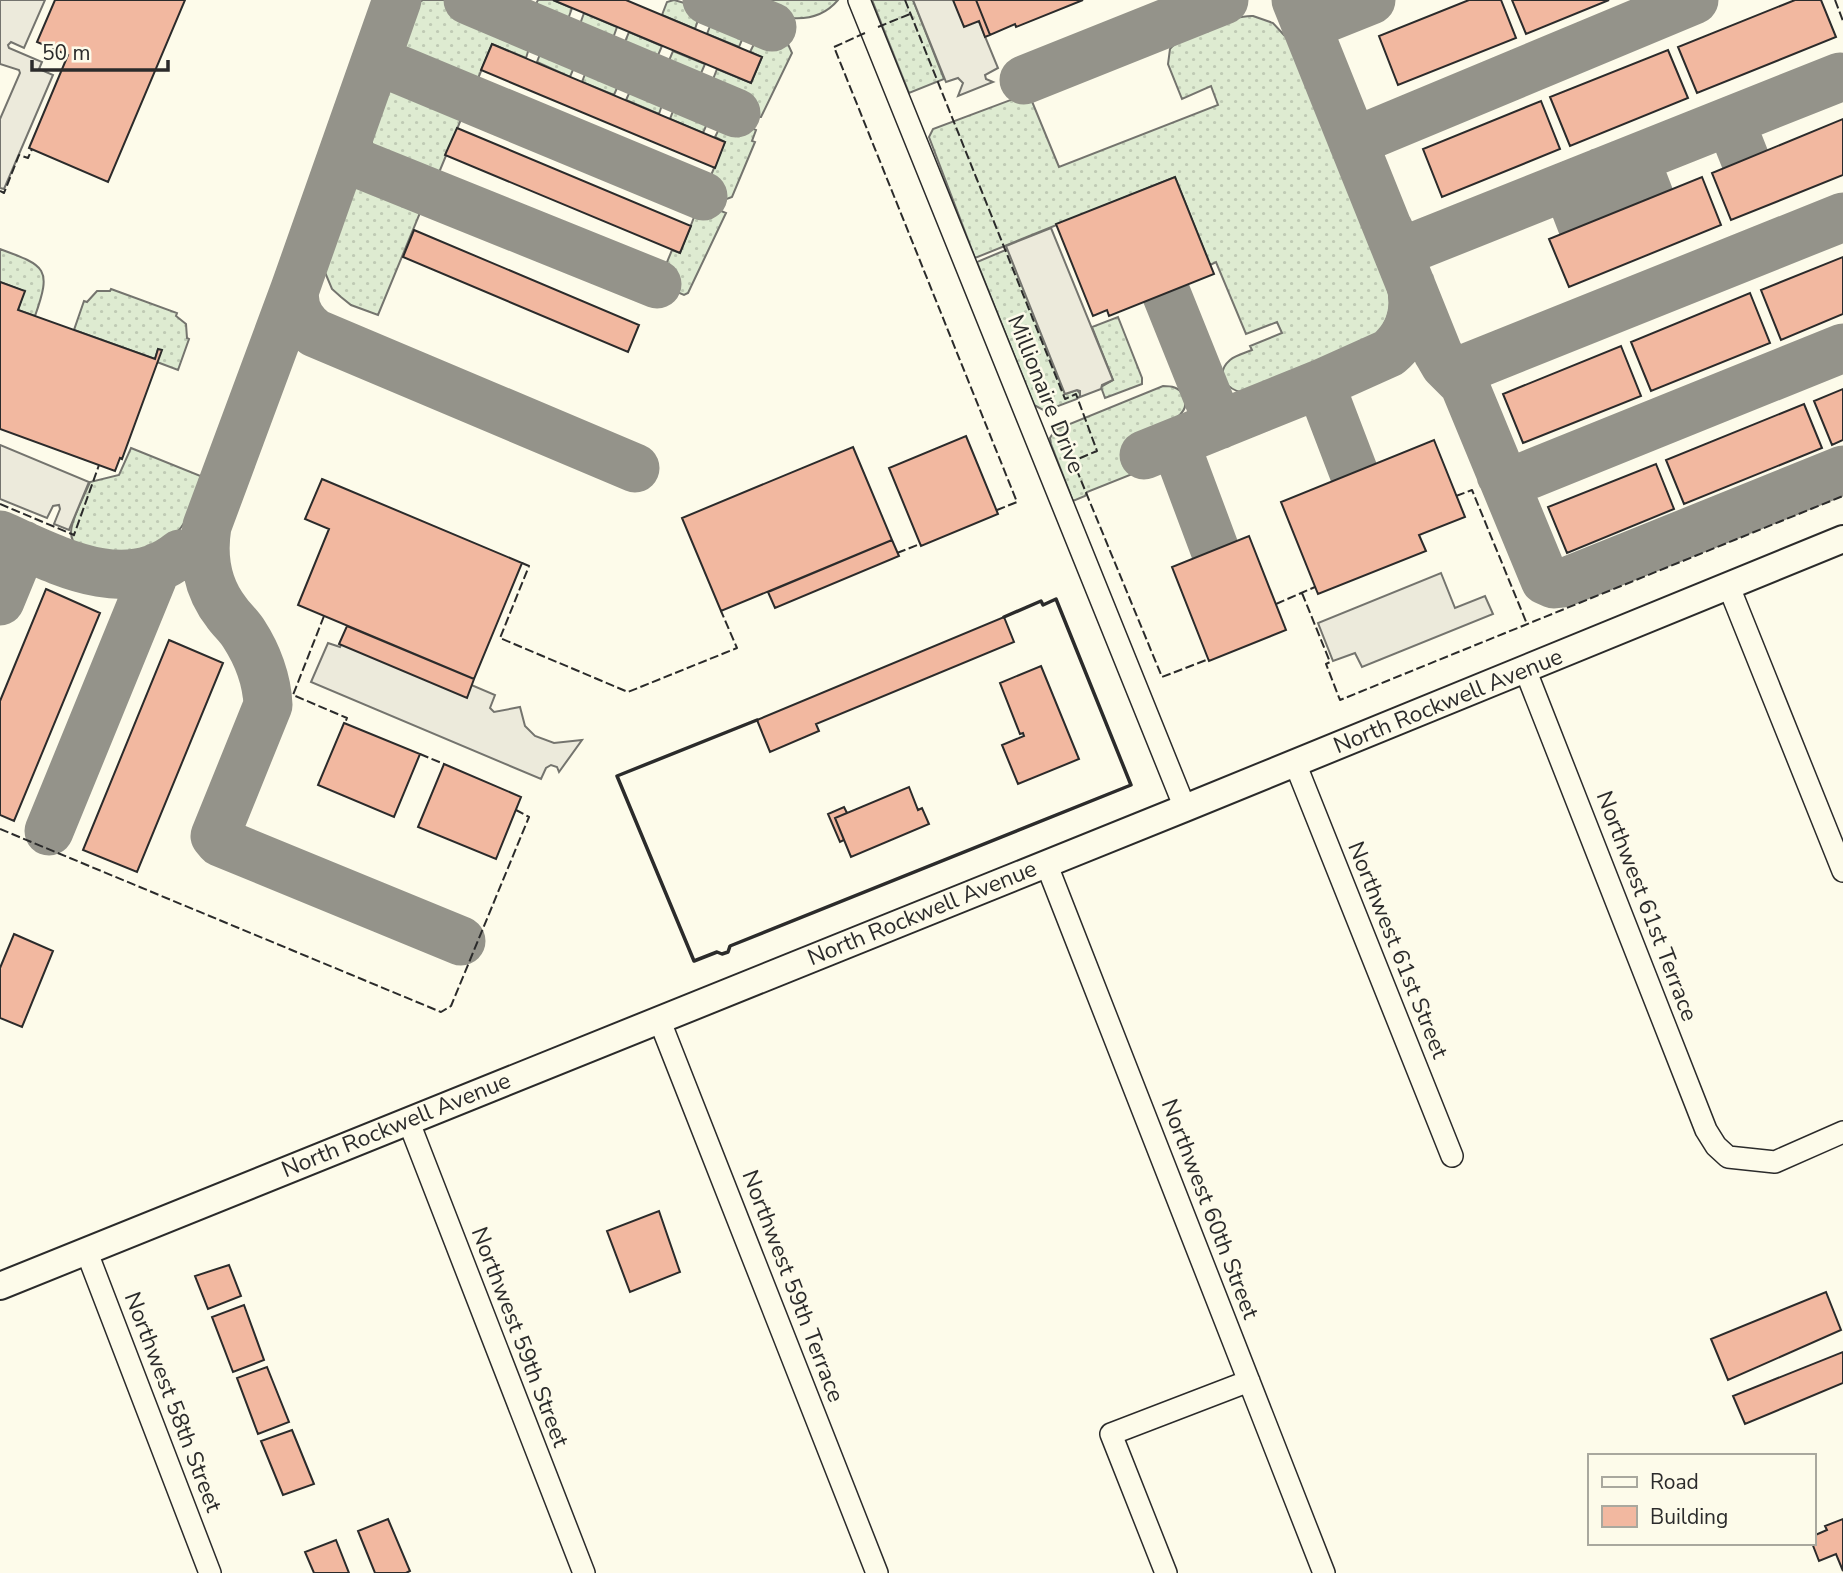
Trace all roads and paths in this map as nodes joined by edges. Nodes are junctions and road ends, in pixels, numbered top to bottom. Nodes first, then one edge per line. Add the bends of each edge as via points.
1 (859, 0) edge
2 (1843, 539) edge
3 (1729, 587) junction
4 (1525, 669) junction
5 (1295, 763) junction
6 (1185, 808) junction
7 (1046, 863) junction
8 (1843, 871) edge
9 (659, 1019) junction
10 (408, 1119) junction
11 (1843, 1132) edge
12 (1452, 1156) dead end
13 (86, 1250) junction
14 (0, 1286) edge
15 (1249, 1381) junction
16 (210, 1573) edge
17 (584, 1573) edge
18 (877, 1573) edge
19 (1166, 1573) edge
20 (1324, 1573) edge

1 - 6 street, Millionaire Drive
2 - 3 main road, North Rockwell Avenue
3 - 4 main road, North Rockwell Avenue
3 - 8 street
4 - 5 main road, North Rockwell Avenue
4 - 11 street, Northwest 61st Terrace via 1716,1146 1728,1157 1775,1162
5 - 6 main road, North Rockwell Avenue
5 - 12 street, Northwest 61st Street
6 - 7 main road, North Rockwell Avenue
7 - 9 main road, North Rockwell Avenue
7 - 15 street, Northwest 60th Street
9 - 10 main road, North Rockwell Avenue
9 - 18 street, Northwest 59th Terrace
10 - 13 main road, North Rockwell Avenue
10 - 17 street, Northwest 59th Street
13 - 14 main road, North Rockwell Avenue
13 - 16 street, Northwest 58th Street
15 - 19 street via 1111,1434
15 - 20 street, Northwest 60th Street

